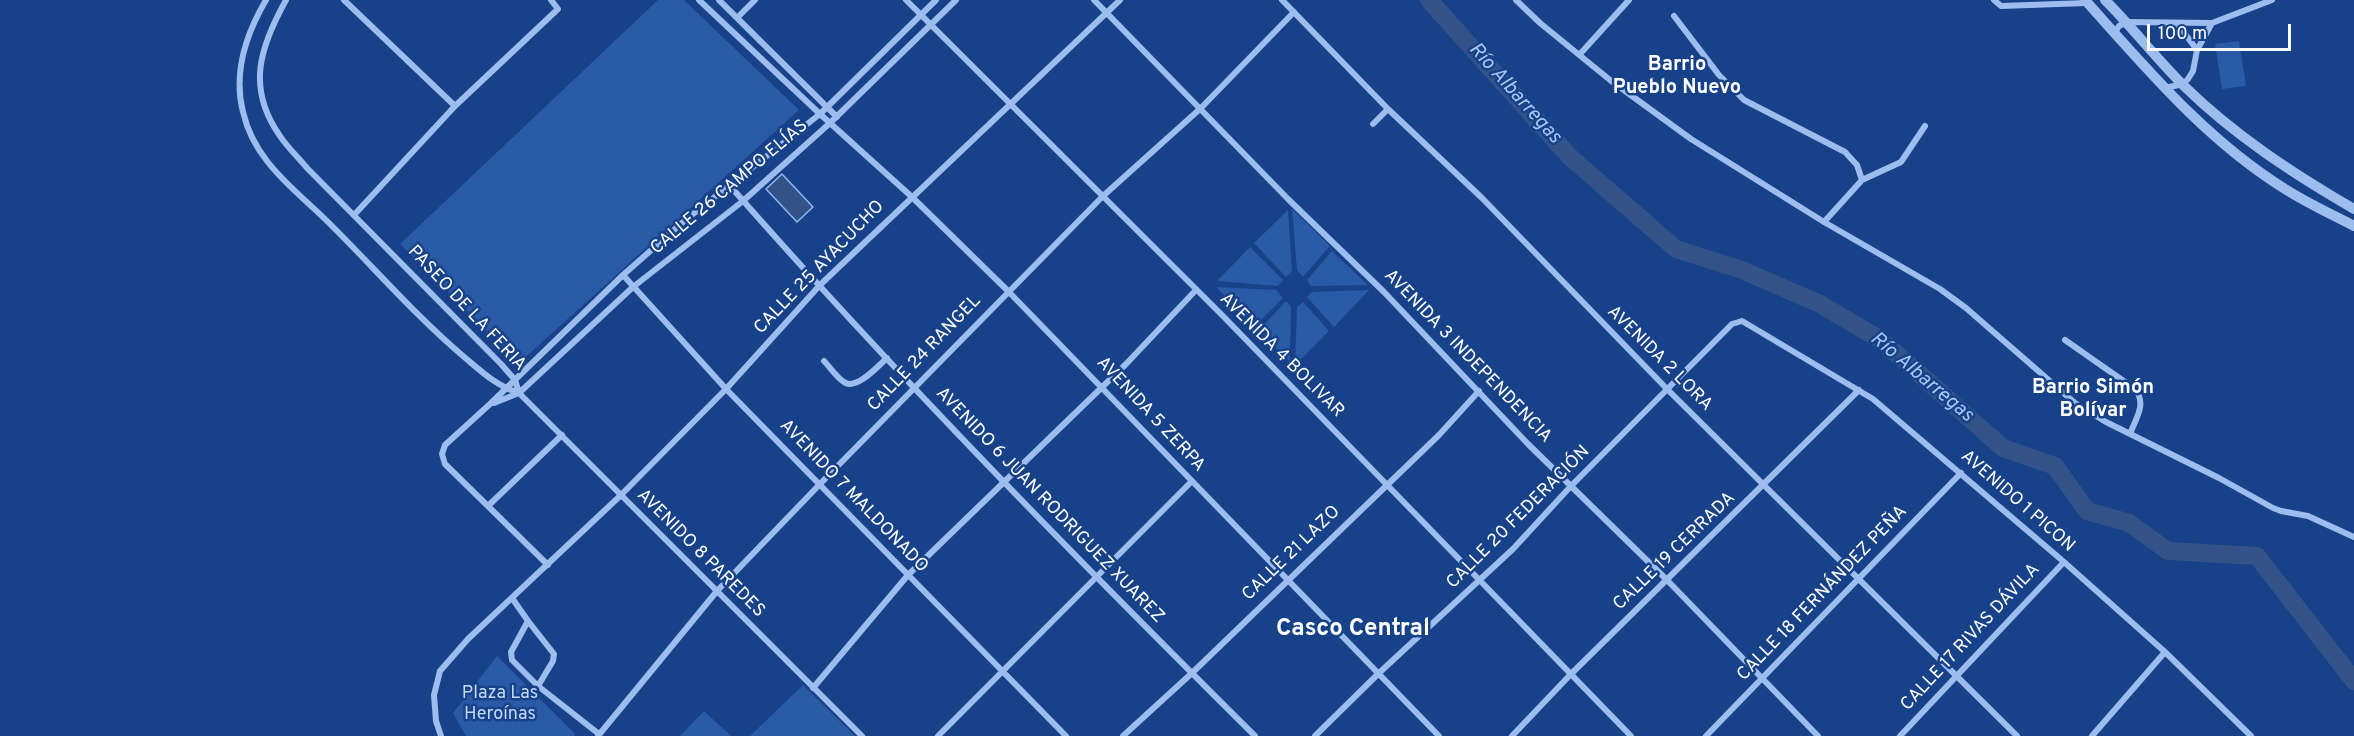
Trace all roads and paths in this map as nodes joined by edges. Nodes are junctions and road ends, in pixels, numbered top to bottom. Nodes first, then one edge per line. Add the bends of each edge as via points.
1 (266, 0) edge
2 (286, 0) edge
3 (344, 0) edge
4 (551, 0) edge
5 (699, 0) edge
6 (719, 0) edge
7 (754, 0) edge
8 (906, 0) edge
9 (936, 0) edge
10 (956, 0) edge
11 (1094, 0) edge
12 (1120, 0) edge
13 (1282, 0) edge
14 (1516, 0) edge
15 (1528, 0) edge
16 (1629, 0) edge
17 (1994, 0) edge
18 (2105, 0) edge
19 (2272, 0) edge
20 (2086, 2) edge
21 (1522, 7) junction
22 (1294, 12) junction
23 (1107, 14) junction
24 (921, 15) junction
25 (1674, 16) dead end
26 (736, 18) junction
27 (2127, 22) junction
28 (2178, 23) junction
29 (2212, 23) junction
30 (931, 25) junction
31 (2114, 34) junction
32 (2197, 50) junction
33 (1580, 54) junction
34 (2182, 84) junction
35 (2164, 88) junction
36 (1012, 105) junction
37 (455, 106) junction
38 (827, 108) junction
39 (1201, 108) junction
40 (1388, 109) junction
41 (820, 114) junction
42 (837, 117) junction
43 (830, 123) junction
44 (1373, 124) dead end
45 (1925, 126) dead end
46 (1862, 180) junction
47 (730, 187) junction
48 (1103, 196) junction
49 (912, 197) junction
50 (743, 201) junction
51 (2354, 209) edge
52 (355, 214) junction
53 (1824, 222) junction
54 (2354, 226) edge
55 (623, 275) junction
56 (820, 285) junction
57 (633, 287) junction
58 (1008, 291) junction
59 (1195, 291) junction
60 (1742, 321) joint
61 (2065, 340) dead end
62 (887, 358) junction
63 (824, 361) dead end
64 (515, 380) junction
65 (1102, 386) junction
66 (914, 388) junction
67 (506, 389) junction
68 (726, 389) junction
69 (1668, 390) junction
70 (1859, 390) junction
71 (1479, 392) junction
72 (519, 393) junction
73 (490, 404) junction
74 (2130, 434) junction
75 (562, 435) junction
76 (1961, 473) junction
77 (1006, 482) junction
78 (1191, 482) junction
79 (1386, 483) junction
80 (820, 484) junction
81 (1765, 485) junction
82 (1571, 486) junction
83 (620, 496) junction
84 (489, 505) junction
85 (2354, 537) edge
86 (2064, 562) junction
87 (548, 565) junction
88 (908, 575) junction
89 (1096, 579) junction
90 (1289, 579) junction
91 (1666, 580) junction
92 (1858, 580) junction
93 (1479, 581) junction
94 (717, 591) junction
95 (512, 598) junction
96 (528, 621) junction
97 (2165, 652) junction
98 (1002, 672) junction
99 (1192, 673) junction
100 (1379, 673) junction
101 (1570, 675) junction
102 (1954, 676) junction
103 (1762, 679) junction
104 (538, 687) junction
105 (813, 688) junction
106 (440, 734) edge
107 (598, 735) edge
108 (862, 736) edge
109 (938, 736) edge
110 (1066, 736) edge
111 (1123, 736) edge
112 (1255, 736) edge
113 (1316, 736) edge
114 (1439, 736) edge
115 (1512, 736) edge
116 (1631, 736) edge
117 (1706, 736) edge
118 (1818, 736) edge
119 (1900, 736) edge
120 (2017, 736) edge
121 (2092, 736) edge
122 (2251, 736) edge

1 - 67 street, PASEO DE LA FERIA via 240,60 238,87 252,136 289,186 435,332
2 - 52 street, PASEO DE LA FERIA via 260,61 260,91 268,116 307,168
3 - 37 street
4 - 37 street via 558,9
5 - 41 street, AVENIDA 5 ZERPA
6 - 26 street
7 - 26 street
8 - 24 street, AVENIDA 4 BOLIVAR
9 - 24 street, CALLE 26 CAMPO ELÍAS
10 - 30 street, CALLE 26 CAMPO ELÍAS
11 - 23 street, AVENIDA 3 INDEPENDENCIA
12 - 23 street, CALLE 25 AYACUCHO
13 - 22 street, AVENIDA 2 LORA
14 - 21 street
15 - 21 street
16 - 33 street
17 - 20 street via 2001,6
18 - 27 street
19 - 29 street
20 - 31 street
21 - 33 street
22 - 39 street, CALLE 24 RANGEL
22 - 40 street, AVENIDA 2 LORA
23 - 36 street, CALLE 25 AYACUCHO
23 - 39 street, AVENIDA 3 INDEPENDENCIA
24 - 30 street, AVENIDA 4 BOLIVAR
24 - 38 street, CALLE 26 CAMPO ELÍAS
25 - 46 street via 1719,75 1744,100 1845,153 1857,165
26 - 38 street
27 - 28 street
27 - 31 street
27 - 34 street
28 - 29 street
28 - 32 street
29 - 32 street
30 - 36 street, AVENIDA 4 BOLIVAR
30 - 42 street, CALLE 26 CAMPO ELÍAS
31 - 35 street
32 - 34 street via 2193,71
33 - 53 street via 1691,139
34 - 35 street
34 - 51 street via 2246,140
35 - 54 street via 2263,174
36 - 48 street, AVENIDA 4 BOLIVAR
36 - 49 street, CALLE 25 AYACUCHO
37 - 52 street
38 - 41 street, CALLE 26 CAMPO ELÍAS
38 - 42 street
39 - 48 street, CALLE 24 RANGEL
39 - 71 street, AVENIDA 3 INDEPENDENCIA
40 - 44 street
40 - 69 street, AVENIDA 2 LORA via 1482,198
41 - 43 street, AVENIDA 5 ZERPA
41 - 47 street, CALLE 26 CAMPO ELÍAS
42 - 43 street, CALLE 26 CAMPO ELÍAS
43 - 49 street, AVENIDA 5 ZERPA
43 - 50 street, CALLE 26 CAMPO ELÍAS
45 - 46 street via 1901,162
46 - 53 street
47 - 50 street, AVENIDO 6 JUAN RODRIGUEZ XUAREZ
47 - 55 street, CALLE 26 CAMPO ELÍAS
48 - 58 street, CALLE 24 RANGEL
48 - 59 street, AVENIDA 4 BOLIVAR
49 - 56 street, CALLE 25 AYACUCHO
49 - 58 street, AVENIDA 5 ZERPA
50 - 56 street, AVENIDO 6 JUAN RODRIGUEZ XUAREZ
50 - 57 street, CALLE 26 CAMPO ELÍAS
52 - 64 street, PASEO DE LA FERIA
53 - 74 street via 1940,289 2075,403
55 - 57 street, AVENIDO 7 MALDONADO
55 - 64 street, CALLE 26 CAMPO ELÍAS
56 - 62 street, AVENIDO 6 JUAN RODRIGUEZ XUAREZ
56 - 68 street, CALLE 25 AYACUCHO
57 - 68 street, AVENIDO 7 MALDONADO
57 - 72 street, CALLE 26 CAMPO ELÍAS
58 - 65 street, AVENIDA 5 ZERPA
58 - 66 street, CALLE 24 RANGEL
59 - 65 street
59 - 79 street, AVENIDA 4 BOLIVAR
60 - 69 street, CALLE 20 FEDERACIÓN via 1732,324
60 - 70 street, AVENIDO 1 PICON
61 - 74 street via 2140,395 2142,405
62 - 63 street via 858,382 849,384
62 - 66 street, AVENIDO 6 JUAN RODRIGUEZ XUAREZ
64 - 67 street, CALLE 26 CAMPO ELÍAS
64 - 72 street, PASEO DE LA FERIA
65 - 77 street
65 - 78 street, AVENIDA 5 ZERPA
66 - 77 street, AVENIDO 6 JUAN RODRIGUEZ XUAREZ
66 - 80 street, CALLE 24 RANGEL
67 - 72 street, PASEO DE LA FERIA
67 - 73 street, CALLE 26 CAMPO ELÍAS
68 - 80 street, AVENIDO 7 MALDONADO
68 - 83 street, CALLE 25 AYACUCHO
69 - 81 street, AVENIDA 2 LORA
69 - 82 street, CALLE 20 FEDERACIÓN
70 - 76 street, AVENIDO 1 PICON
70 - 81 street, CALLE 19 CERRADA
71 - 79 street, CALLE 21 LAZO
71 - 82 street, AVENIDA 3 INDEPENDENCIA
72 - 73 street
72 - 75 street, AVENIDO 8 PAREDES
73 - 84 street, CALLE 26 CAMPO ELÍAS via 445,445 442,454 445,464
74 - 85 street via 2281,511 2308,516
75 - 83 street, AVENIDO 8 PAREDES
75 - 84 street
76 - 86 street, AVENIDO 1 PICON
76 - 92 street, CALLE 18 FERNÁNDEZ PEÑA
77 - 88 street
77 - 89 street, AVENIDO 6 JUAN RODRIGUEZ XUAREZ
78 - 89 street
78 - 90 street, AVENIDA 5 ZERPA
79 - 90 street, CALLE 21 LAZO
79 - 93 street, AVENIDA 4 BOLIVAR
80 - 88 street, AVENIDO 7 MALDONADO
80 - 94 street, CALLE 24 RANGEL
81 - 91 street, CALLE 19 CERRADA
81 - 92 street, AVENIDA 2 LORA
82 - 91 street, AVENIDA 3 INDEPENDENCIA
82 - 93 street, CALLE 20 FEDERACIÓN
83 - 87 street, CALLE 25 AYACUCHO
83 - 94 street, AVENIDO 8 PAREDES
84 - 87 street
86 - 97 street, AVENIDO 1 PICON
86 - 102 street, CALLE 17 RIVAS DÁVILA
87 - 95 street, CALLE 25 AYACUCHO
88 - 98 street, AVENIDO 7 MALDONADO
88 - 105 street
89 - 98 street
89 - 99 street, AVENIDO 6 JUAN RODRIGUEZ XUAREZ
90 - 99 street, CALLE 21 LAZO
90 - 100 street, AVENIDA 5 ZERPA
91 - 101 street, CALLE 19 CERRADA
91 - 103 street, AVENIDA 3 INDEPENDENCIA
92 - 102 street, AVENIDA 2 LORA
92 - 103 street, CALLE 18 FERNÁNDEZ PEÑA
93 - 100 street, CALLE 20 FEDERACIÓN
93 - 101 street, AVENIDA 4 BOLIVAR
94 - 105 street, AVENIDO 8 PAREDES
94 - 107 street, CALLE 24 RANGEL
95 - 96 street
95 - 106 street, CALLE 25 AYACUCHO via 440,671 434,695
96 - 104 street via 554,654
96 - 104 street via 511,658
97 - 121 street
97 - 122 street, AVENIDO 1 PICON
98 - 109 street
98 - 110 street, AVENIDO 7 MALDONADO
99 - 111 street, CALLE 21 LAZO
99 - 112 street, AVENIDO 6 JUAN RODRIGUEZ XUAREZ
100 - 113 street, CALLE 20 FEDERACIÓN
100 - 114 street, AVENIDA 5 ZERPA
101 - 115 street, CALLE 19 CERRADA
101 - 116 street, AVENIDA 4 BOLIVAR
102 - 119 street, CALLE 17 RIVAS DÁVILA
102 - 120 street, AVENIDA 2 LORA
103 - 117 street, CALLE 18 FERNÁNDEZ PEÑA
103 - 118 street, AVENIDA 3 INDEPENDENCIA
104 - 107 street
105 - 108 street, AVENIDO 8 PAREDES

